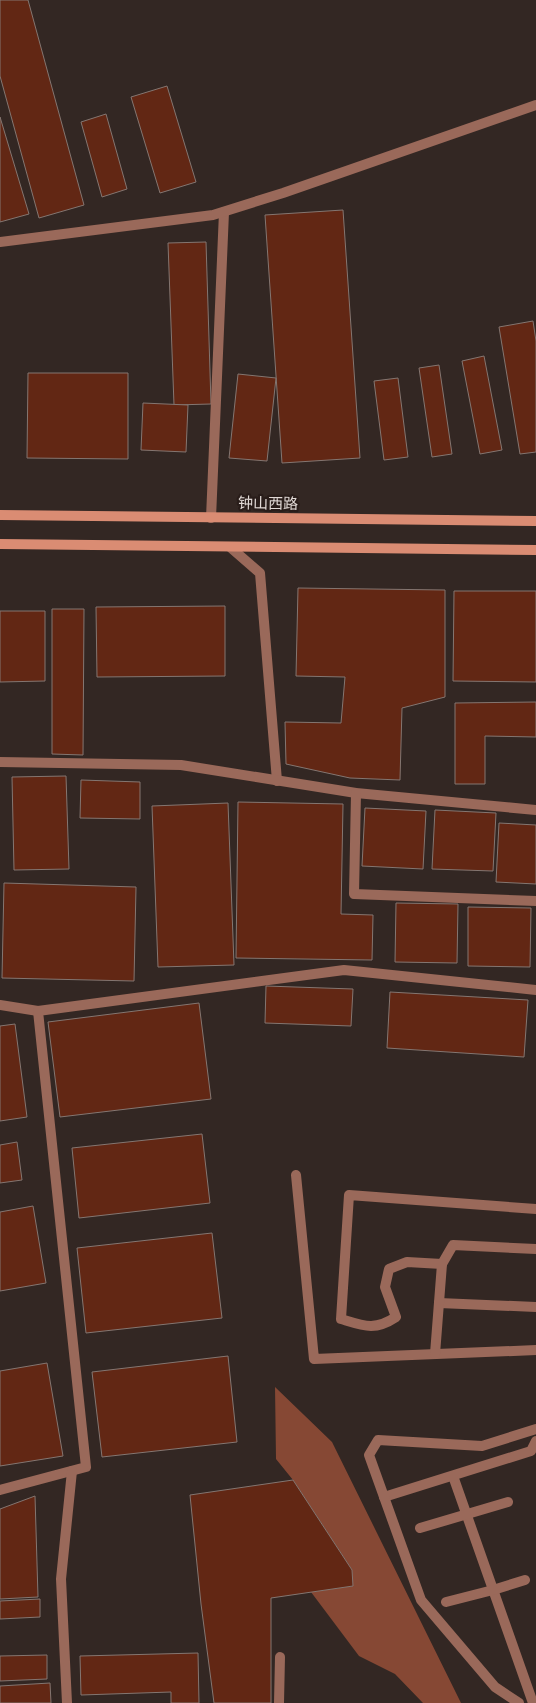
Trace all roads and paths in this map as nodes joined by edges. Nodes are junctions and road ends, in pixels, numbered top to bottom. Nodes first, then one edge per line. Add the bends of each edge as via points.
1 (536, 105) edge
2 (224, 212) junction
3 (0, 242) edge
4 (0, 515) edge
5 (211, 518) junction
6 (536, 521) edge
7 (0, 544) edge
8 (230, 547) junction
9 (536, 550) edge
10 (0, 762) edge
11 (277, 780) junction
12 (356, 793) junction
13 (536, 810) edge
14 (536, 901) edge
15 (536, 990) edge
16 (0, 1005) edge
17 (38, 1011) junction
18 (296, 1175) dead end
19 (536, 1209) edge
20 (536, 1249) edge
21 (442, 1264) junction
22 (439, 1303) junction
23 (536, 1307) edge
24 (536, 1350) edge
25 (435, 1354) junction
26 (536, 1429) edge
27 (536, 1441) edge
28 (72, 1470) junction
29 (453, 1476) junction
30 (0, 1490) edge
31 (384, 1497) junction
32 (508, 1502) dead end
33 (467, 1516) junction
34 (420, 1528) dead end
35 (525, 1580) dead end
36 (493, 1590) junction
37 (446, 1602) dead end
38 (280, 1657) dead end
39 (67, 1703) edge
40 (279, 1703) edge
41 (520, 1703) edge
42 (532, 1703) edge

1 - 2 street
2 - 3 street
2 - 5 street
4 - 5 main road, 钟山西路
5 - 6 main road, 钟山西路
7 - 8 main road
8 - 9 main road
8 - 11 street via 260,573
10 - 11 street via 181,765
11 - 12 street
12 - 13 street
12 - 14 street via 354,894
15 - 17 street via 344,970
16 - 17 street
17 - 28 street via 86,1467
18 - 25 street via 314,1359
19 - 21 street via 349,1195 342,1319 368,1328 387,1323 396,1317 384,1287 389,1269 407,1262
20 - 21 street via 453,1245
21 - 22 street
22 - 23 street
22 - 25 street
24 - 25 street
26 - 31 street via 482,1446 378,1440 370,1455
27 - 29 street via 531,1451
28 - 30 street
28 - 39 street via 61,1580
29 - 31 street
29 - 33 street
31 - 41 street via 421,1600 495,1687
32 - 33 street
33 - 34 street
33 - 36 street
35 - 36 street
36 - 37 street
36 - 42 street
38 - 40 street

